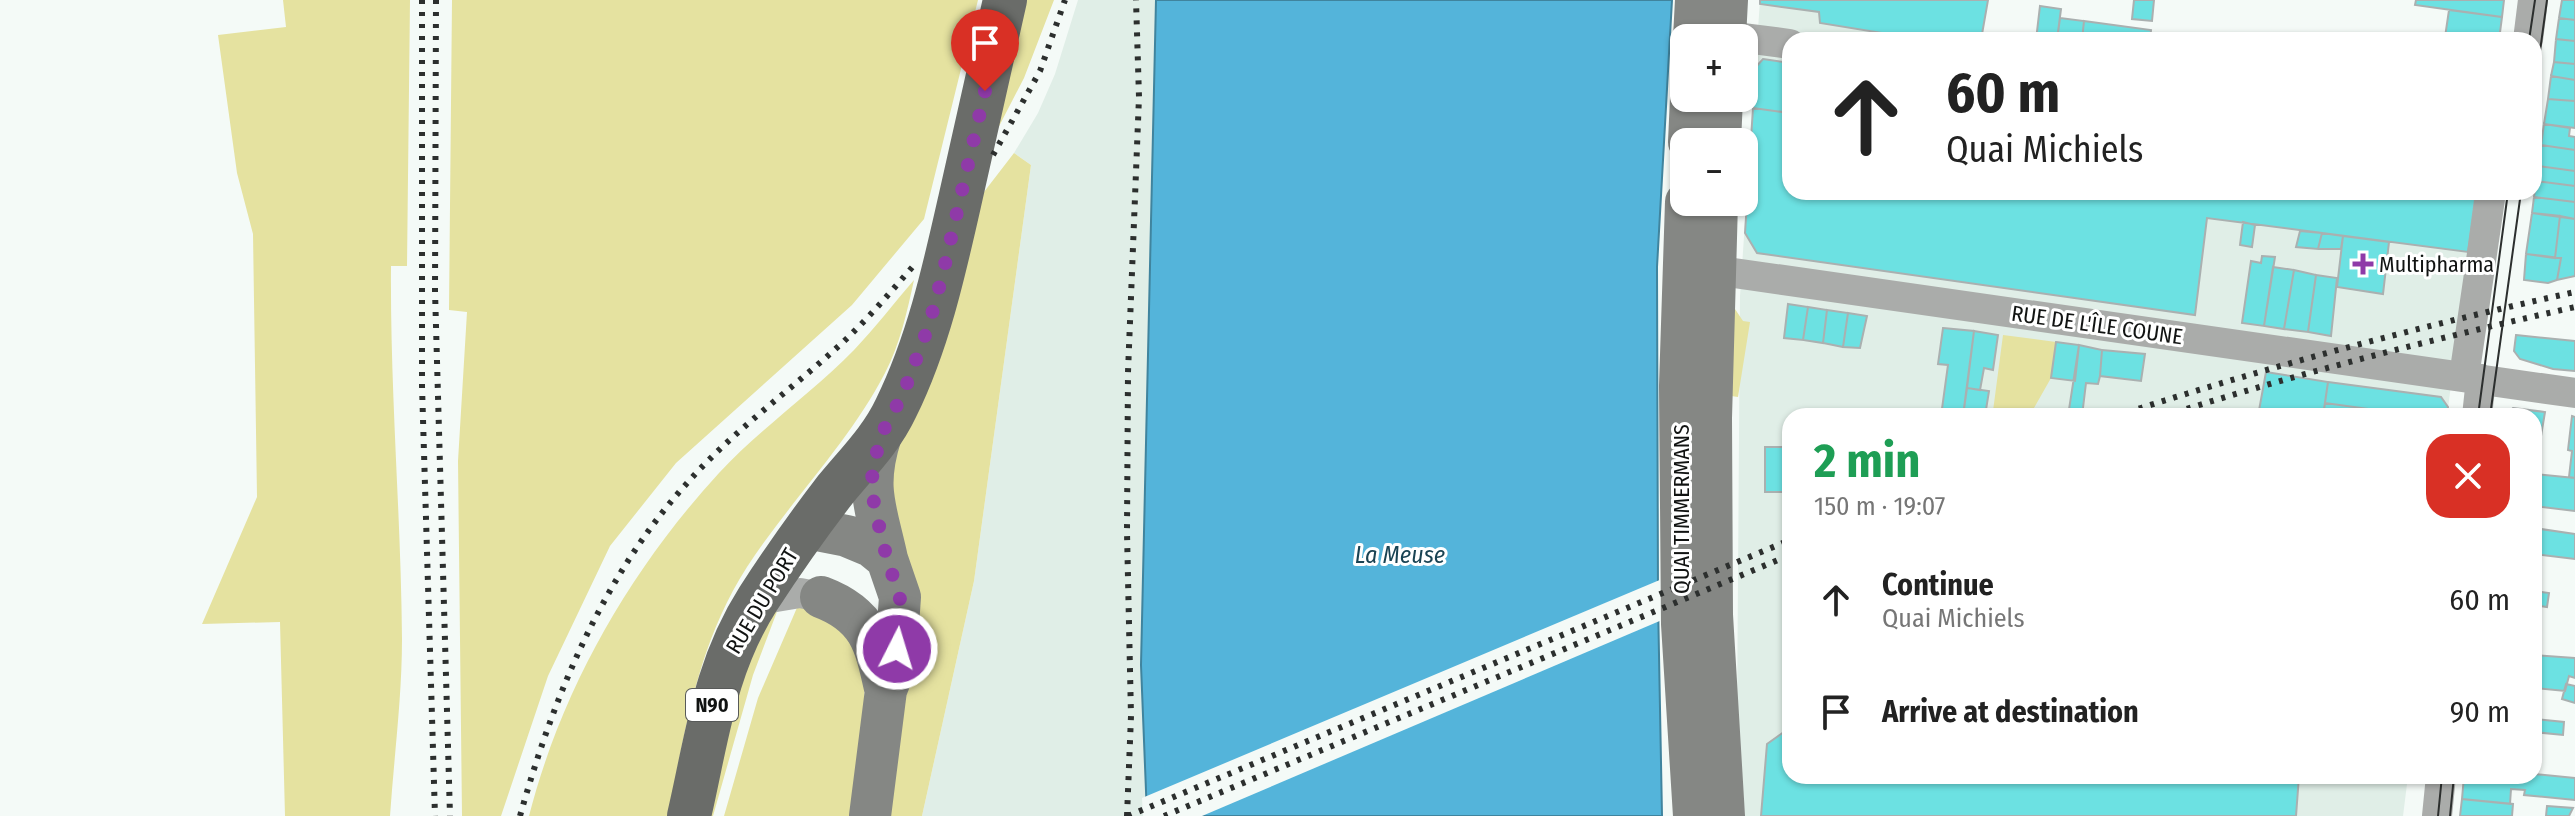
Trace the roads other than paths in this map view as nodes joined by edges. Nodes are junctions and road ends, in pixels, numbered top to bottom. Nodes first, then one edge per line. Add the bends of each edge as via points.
1 (1005, 0) edge
2 (1696, 0) edge
3 (2533, 0) edge
4 (1719, 24) edge
5 (2529, 32) edge
6 (1758, 38) edge
7 (1782, 42) edge
8 (2490, 200) edge
9 (1686, 216) edge
10 (1716, 216) edge
11 (1713, 270) junction
12 (2473, 378) junction
13 (2575, 393) edge
14 (2476, 408) edge
15 (881, 435) junction
16 (801, 536) junction
17 (887, 559) junction
18 (821, 597) junction
19 (757, 600) junction
20 (886, 690) junction
21 (2440, 784) edge
22 (689, 816) edge
23 (870, 816) edge
24 (1694, 816) edge
25 (1724, 816) edge
26 (2437, 816) edge

1 - 15 main road, N90 via 929,325
2 - 4 main road
3 - 5 street
6 - 7 street
8 - 12 street
9 - 24 main road, QUAI TIMMERMANS via 1680,386 1682,624
10 - 11 main road, QUAI TIMMERMANS
11 - 12 street, RUE DE L'ÎLE COUNE
11 - 25 main road, QUAI TIMMERMANS via 1712,615
12 - 13 street, RUE DE L'ÎLE COUNE
12 - 14 street
15 - 16 main road, N90
15 - 17 main road via 871,487
16 - 17 main road via 860,540
16 - 18 street via 801,574
16 - 19 main road, RUE DU PORT / N90
17 - 20 main road via 900,597 895,667
18 - 19 street via 800,593
18 - 20 main road via 860,620 876,649
19 - 22 main road, RUE DU PORT / N90 via 720,677
20 - 23 main road
21 - 26 street

